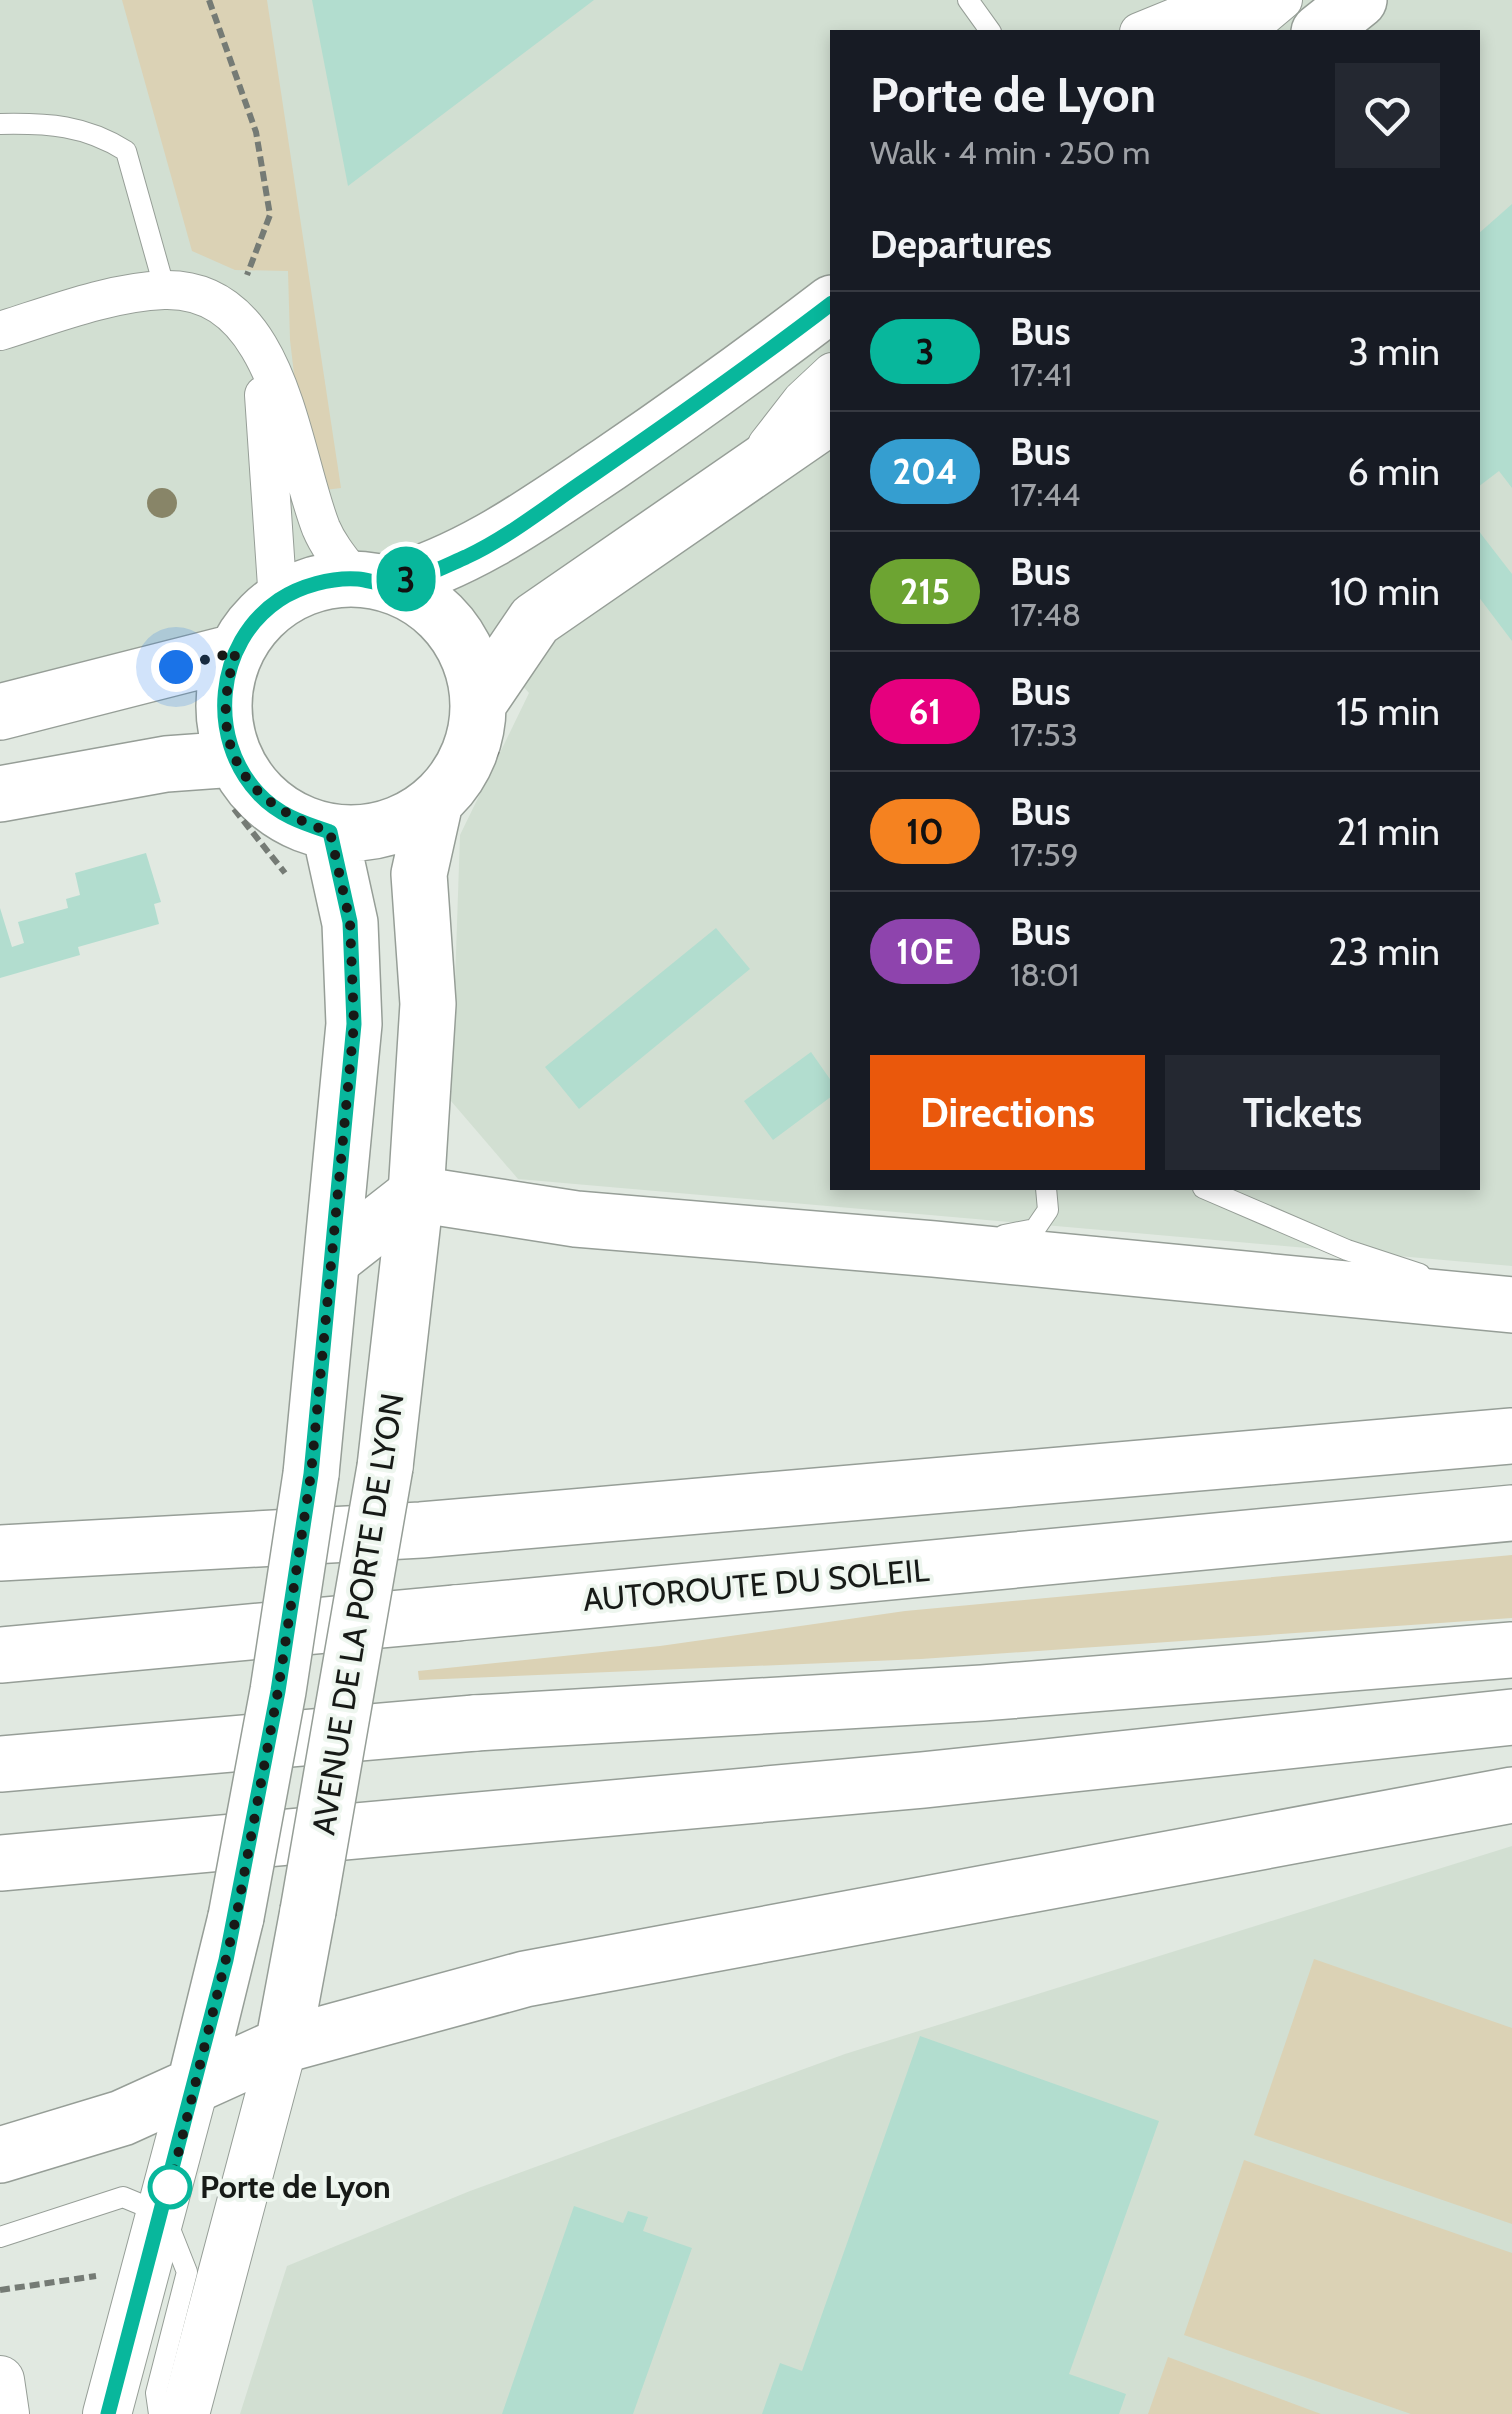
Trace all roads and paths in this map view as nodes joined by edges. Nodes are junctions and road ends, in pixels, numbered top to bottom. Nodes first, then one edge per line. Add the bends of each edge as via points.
1 (208, 0) edge
2 (968, 0) edge
3 (1218, 0) edge
4 (1242, 0) edge
5 (1283, 0) edge
6 (1359, 0) edge
7 (990, 30) edge
8 (1144, 30) edge
9 (1201, 30) edge
10 (1247, 30) edge
11 (1322, 30) edge
12 (0, 124) edge
13 (165, 290) junction
14 (830, 304) edge
15 (241, 322) junction
16 (0, 331) edge
17 (830, 374) edge
18 (830, 417) edge
19 (738, 483) junction
20 (371, 581) junction
21 (278, 600) junction
22 (236, 652) junction
23 (478, 704) junction
24 (0, 712) edge
25 (235, 759) junction
26 (0, 794) edge
27 (435, 802) junction
28 (330, 832) junction
29 (1046, 1190) edge
30 (1208, 1190) edge
31 (416, 1194) junction
32 (934, 1248) junction
33 (332, 1259) junction
34 (1512, 1304) edge
35 (1512, 1436) edge
36 (1512, 1513) edge
37 (0, 1553) edge
38 (1512, 1650) edge
39 (0, 1655) edge
40 (1512, 1717) edge
41 (0, 1764) edge
42 (1512, 1795) edge
43 (0, 1863) edge
44 (283, 2045) junction
45 (196, 2084) junction
46 (0, 2156) edge
47 (164, 2214) junction
48 (0, 2237) edge
49 (102, 2275) dead end
50 (0, 2290) edge
51 (0, 2380) edge
52 (5, 2414) edge
53 (108, 2414) edge
54 (159, 2414) edge
55 (185, 2414) edge

1 - 15 path via 256,132 270,215
2 - 7 lane
3 - 8 street
4 - 9 main road
5 - 10 street
6 - 11 main road
12 - 13 lane via 95,131 126,150
13 - 15 street via 199,297
13 - 16 street
14 - 20 main road via 728,382 490,544 430,572
15 - 20 street via 280,390 322,530
15 - 21 street via 264,398
17 - 19 street
18 - 19 main road
19 - 23 main road via 535,620
20 - 21 main road via 315,584
20 - 23 main road via 424,602 453,630 471,665
21 - 22 main road
22 - 24 main road
22 - 25 main road via 224,687 224,724
23 - 27 main road via 474,741
25 - 26 main road via 166,764
25 - 28 main road via 258,794 291,820
27 - 28 main road via 386,828
27 - 31 main road, AVENUE DE LA PORTE DE LYON via 419,874 428,1004
28 - 33 main road, AVENUE DE LA PORTE DE LYON via 350,922 354,1008
29 - 32 lane via 1048,1210 1035,1229
30 - 34 lane via 1347,1250
31 - 32 main road via 576,1220
31 - 33 main road
31 - 44 main road, AVENUE DE LA PORTE DE LYON, bridge via 385,1467
32 - 34 main road
33 - 45 main road, AVENUE DE LA PORTE DE LYON, bridge via 311,1474 278,1691 236,1918
35 - 37 main road via 421,1530
36 - 39 main road, AUTOROUTE DU SOLEIL
38 - 41 main road via 982,1693 475,1723
40 - 43 main road via 904,1782
42 - 44 main road via 525,1979
44 - 45 main road
44 - 55 street, AVENUE DE LA PORTE DE LYON
45 - 46 main road via 122,2118
45 - 47 street, AVENUE DE LA PORTE DE LYON
47 - 48 lane via 123,2198
47 - 53 street, AVENUE DE LA PORTE DE LYON
47 - 54 lane via 187,2272 156,2393
49 - 50 path
51 - 52 street

